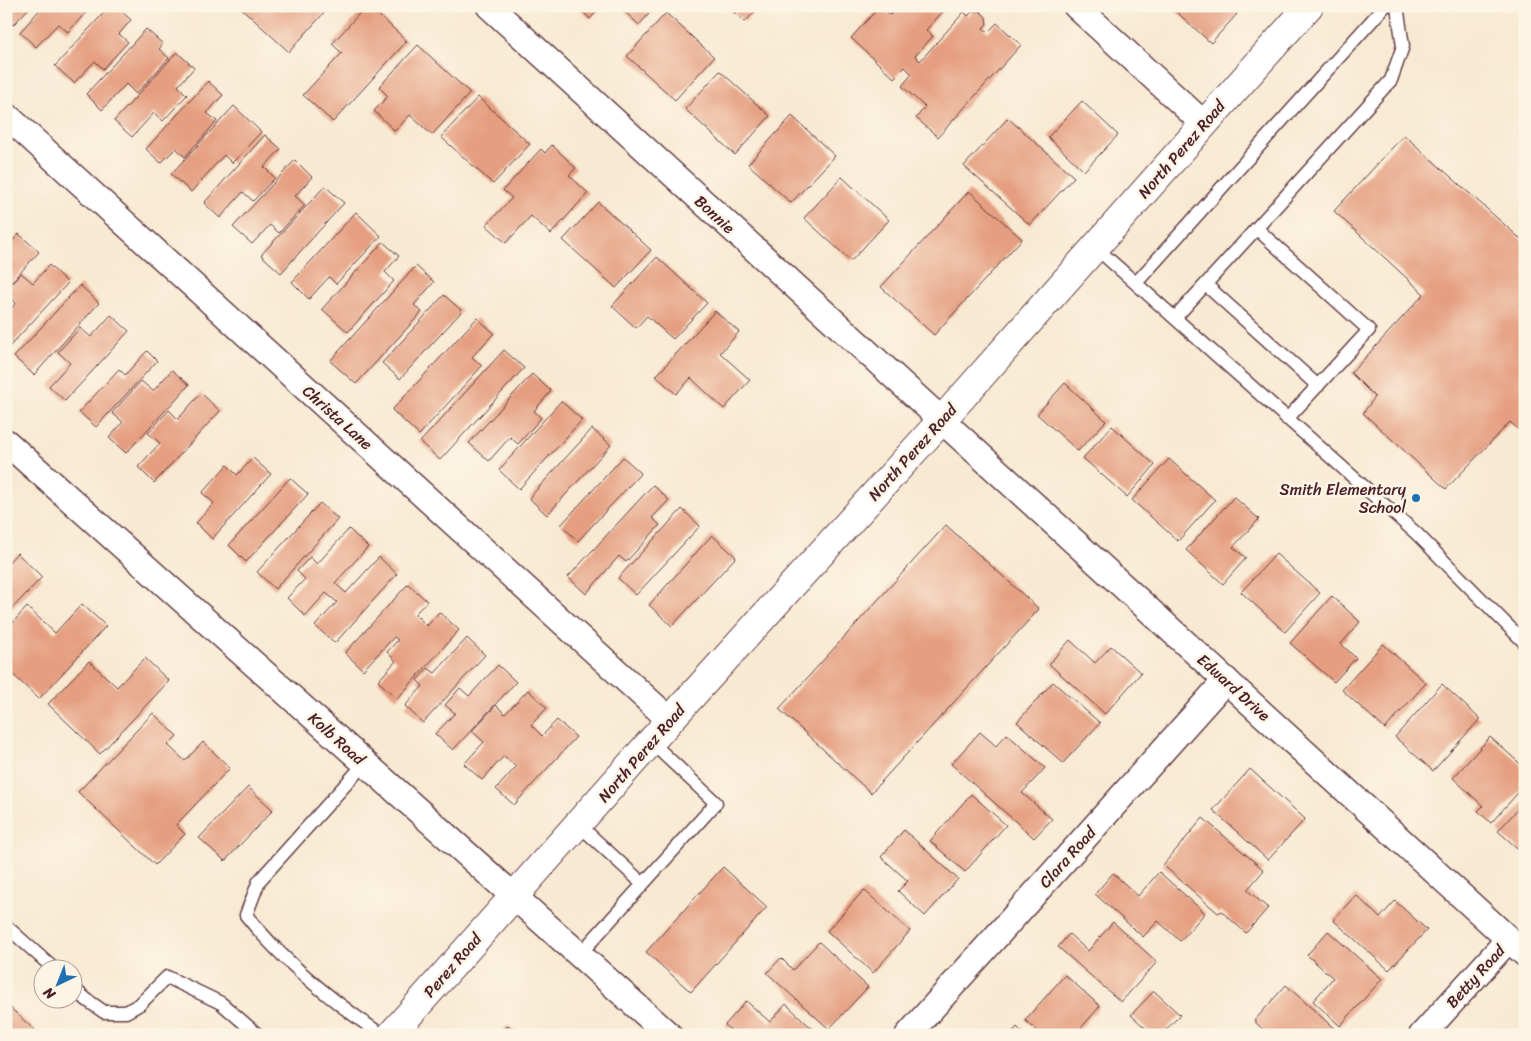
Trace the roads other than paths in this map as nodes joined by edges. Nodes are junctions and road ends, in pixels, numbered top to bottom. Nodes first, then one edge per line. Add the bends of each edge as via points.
1 (489, 6) edge
2 (1076, 6) edge
3 (1309, 6) edge
4 (1385, 6) edge
5 (1397, 6) edge
6 (6, 115) edge
7 (1204, 124) junction
8 (1257, 229) junction
9 (1096, 246) junction
10 (1136, 283) junction
11 (1206, 285) junction
12 (1175, 318) junction
13 (1318, 386) junction
14 (1287, 419) junction
15 (941, 421) junction
16 (6, 442) edge
17 (1525, 643) edge
18 (1226, 680) junction
19 (670, 720) junction
20 (650, 742) junction
21 (365, 763) junction
22 (578, 824) junction
23 (642, 883) junction
24 (514, 896) junction
25 (6, 926) edge
26 (1516, 947) edge
27 (580, 954) junction
28 (42, 958) edge
29 (82, 996) edge
30 (258, 1035) edge
31 (382, 1035) edge
32 (391, 1035) edge
33 (669, 1035) edge
34 (908, 1035) edge
35 (1422, 1035) edge

1 - 15 street, Bonnie
2 - 7 street
3 - 7 street, North Perez Road
4 - 10 lane
5 - 8 lane via 1403,46 1391,80
6 - 19 street, Christa Lane
7 - 9 street, North Perez Road
8 - 11 lane
8 - 13 lane via 1369,330
9 - 10 lane
9 - 15 street, North Perez Road
10 - 12 lane
11 - 12 lane
11 - 13 lane
12 - 14 lane
13 - 14 lane
14 - 17 lane via 1417,534
15 - 18 street, Edward Drive
15 - 19 street, North Perez Road
16 - 21 street, Kolb Road
18 - 26 street, Edward Drive
18 - 34 street, Clara Road
19 - 20 street, North Perez Road
20 - 22 street, North Perez Road
20 - 23 lane via 716,802
21 - 24 street, Kolb Road
21 - 31 lane via 259,881 246,915 295,966 347,1011
22 - 23 lane
22 - 24 street, North Perez Road
23 - 27 lane
24 - 27 street, Kolb Road
24 - 32 street, Perez Road
25 - 28 lane
26 - 35 street, Betty Road
27 - 33 street, Kolb Road
29 - 30 lane via 104,1012 126,1012 140,1004 167,977 221,1003

